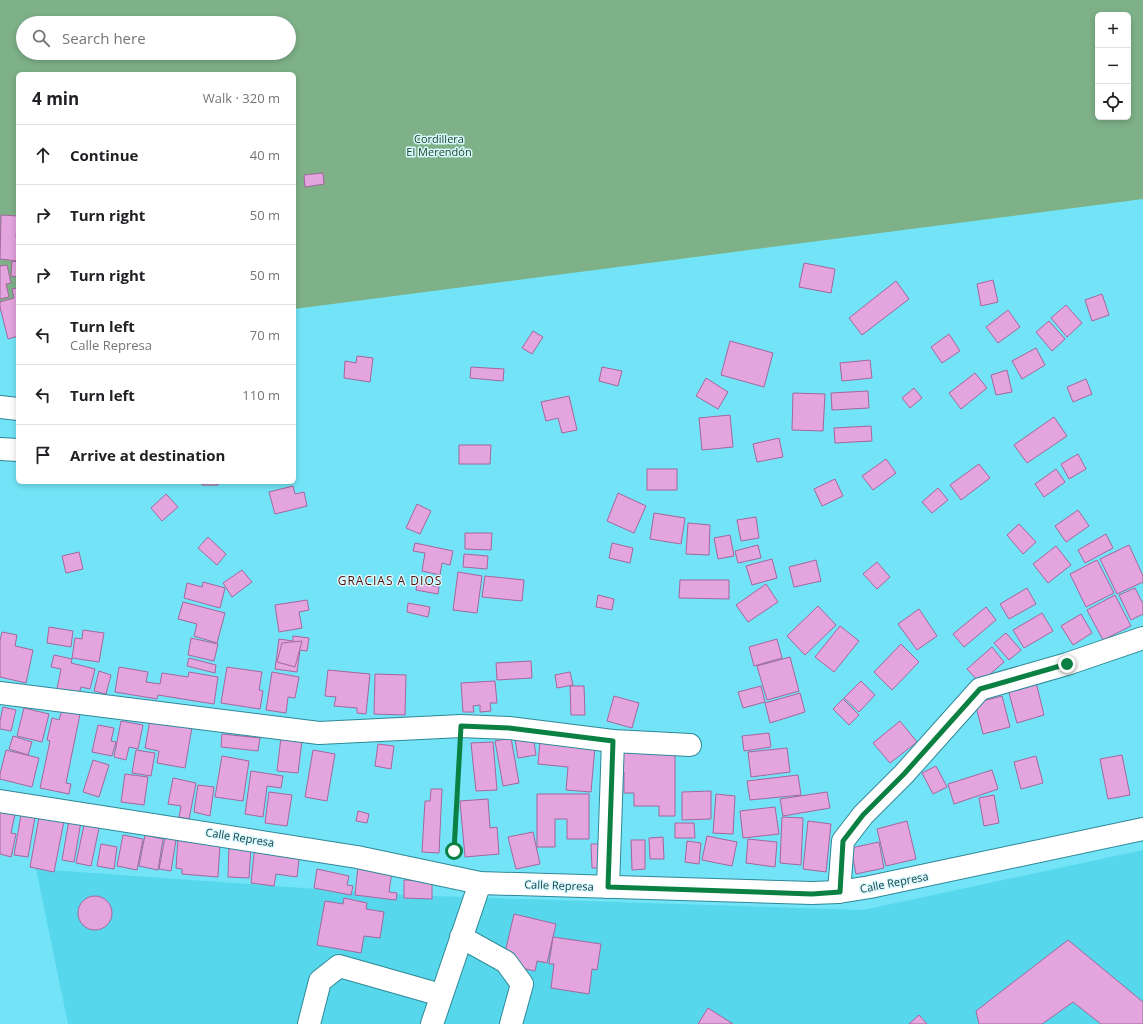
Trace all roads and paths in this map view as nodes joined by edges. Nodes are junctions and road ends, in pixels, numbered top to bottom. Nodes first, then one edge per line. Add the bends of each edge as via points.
1 (0, 407) edge
2 (16, 408) edge
3 (0, 450) edge
4 (16, 450) edge
5 (1143, 638) edge
6 (0, 693) edge
7 (461, 726) junction
8 (613, 741) junction
9 (690, 745) dead end
10 (0, 801) edge
11 (1143, 829) edge
12 (454, 851) dead end
13 (480, 882) junction
14 (608, 887) junction
15 (840, 892) junction
16 (461, 937) junction
17 (441, 995) junction
18 (309, 1024) edge
19 (432, 1024) edge
20 (511, 1024) edge

1 - 2 street
3 - 4 street
5 - 15 street via 1067,664 980,689 904,774 863,815 843,841
6 - 7 street via 318,733
7 - 8 street via 509,728
7 - 12 path
8 - 9 street
8 - 14 street
10 - 13 street, Calle Represa via 358,857
11 - 15 street, Calle Represa
13 - 14 street, Calle Represa
13 - 16 street
14 - 15 street, Calle Represa via 812,894
16 - 17 street
16 - 20 street via 506,962 522,984
17 - 18 street via 339,966 320,981
17 - 19 street

